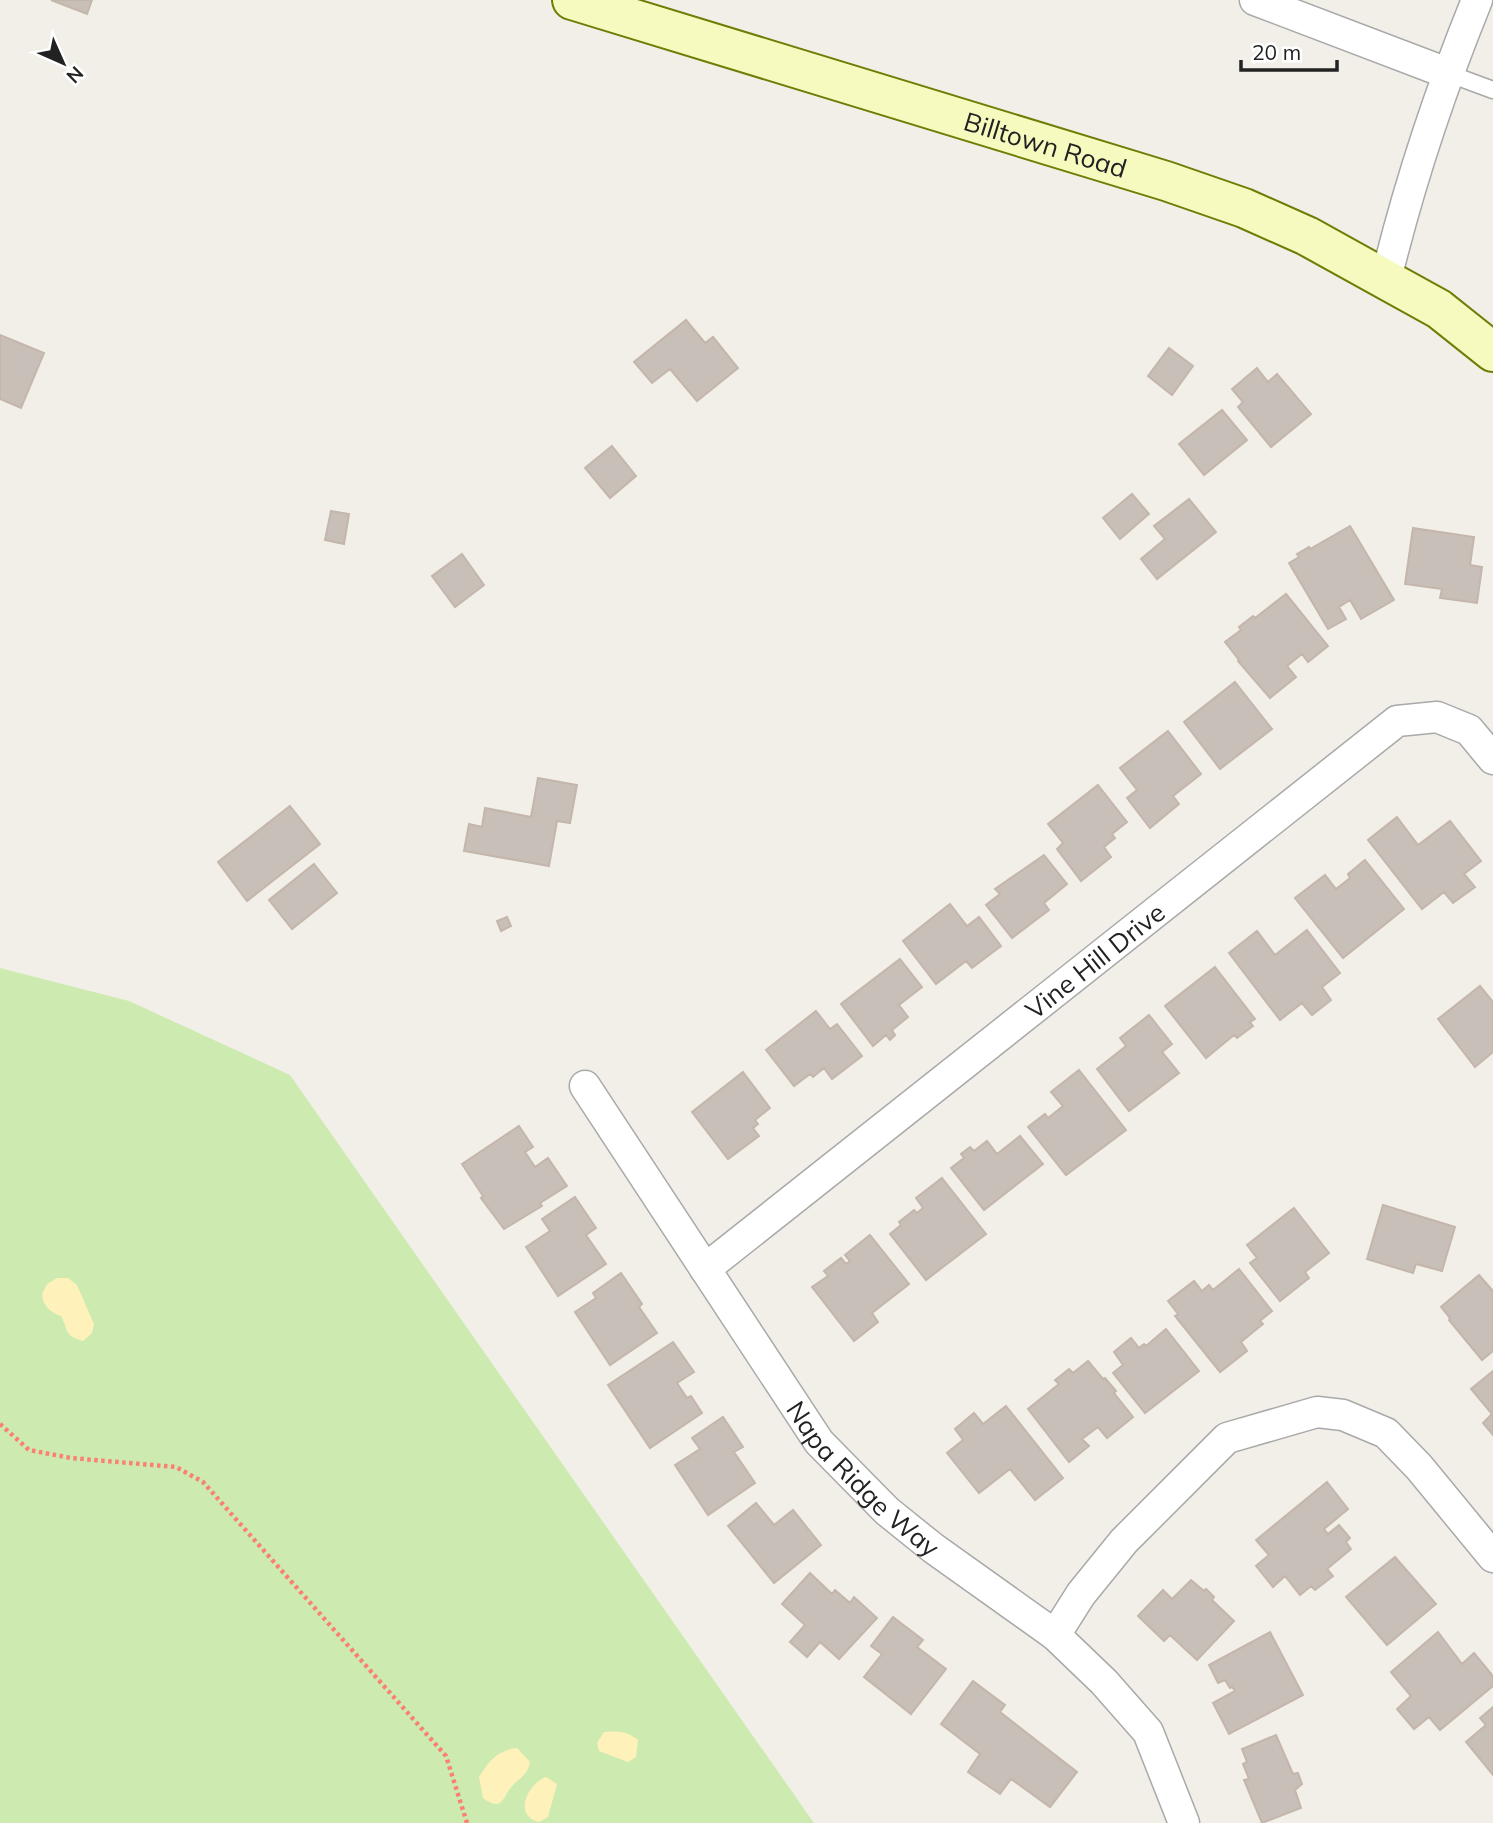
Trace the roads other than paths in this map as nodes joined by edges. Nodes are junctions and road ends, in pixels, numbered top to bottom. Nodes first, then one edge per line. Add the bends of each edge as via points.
1 (572, 0) edge
2 (1477, 0) edge
3 (1265, 2) edge
4 (1447, 73) junction
5 (1493, 90) edge
6 (1386, 279) junction
7 (1493, 352) edge
8 (1493, 759) edge
9 (585, 1086) dead end
10 (705, 1269) junction
11 (1493, 1557) edge
12 (1055, 1635) junction
13 (1184, 1823) edge

1 - 6 main road, Billtown Road via 1166,181 1307,236
2 - 4 street
3 - 4 street
4 - 5 lane
4 - 6 street
6 - 7 main road, Billtown Road via 1439,309
8 - 10 street, Vine Hill Drive via 1469,730 1437,717 1396,722
9 - 10 street, Napa Ridge Way
10 - 12 street, Napa Ridge Way via 819,1443 887,1511
11 - 12 street via 1386,1433 1343,1416 1317,1412 1227,1438 1124,1541
12 - 13 street, Napa Ridge Way via 1149,1732

